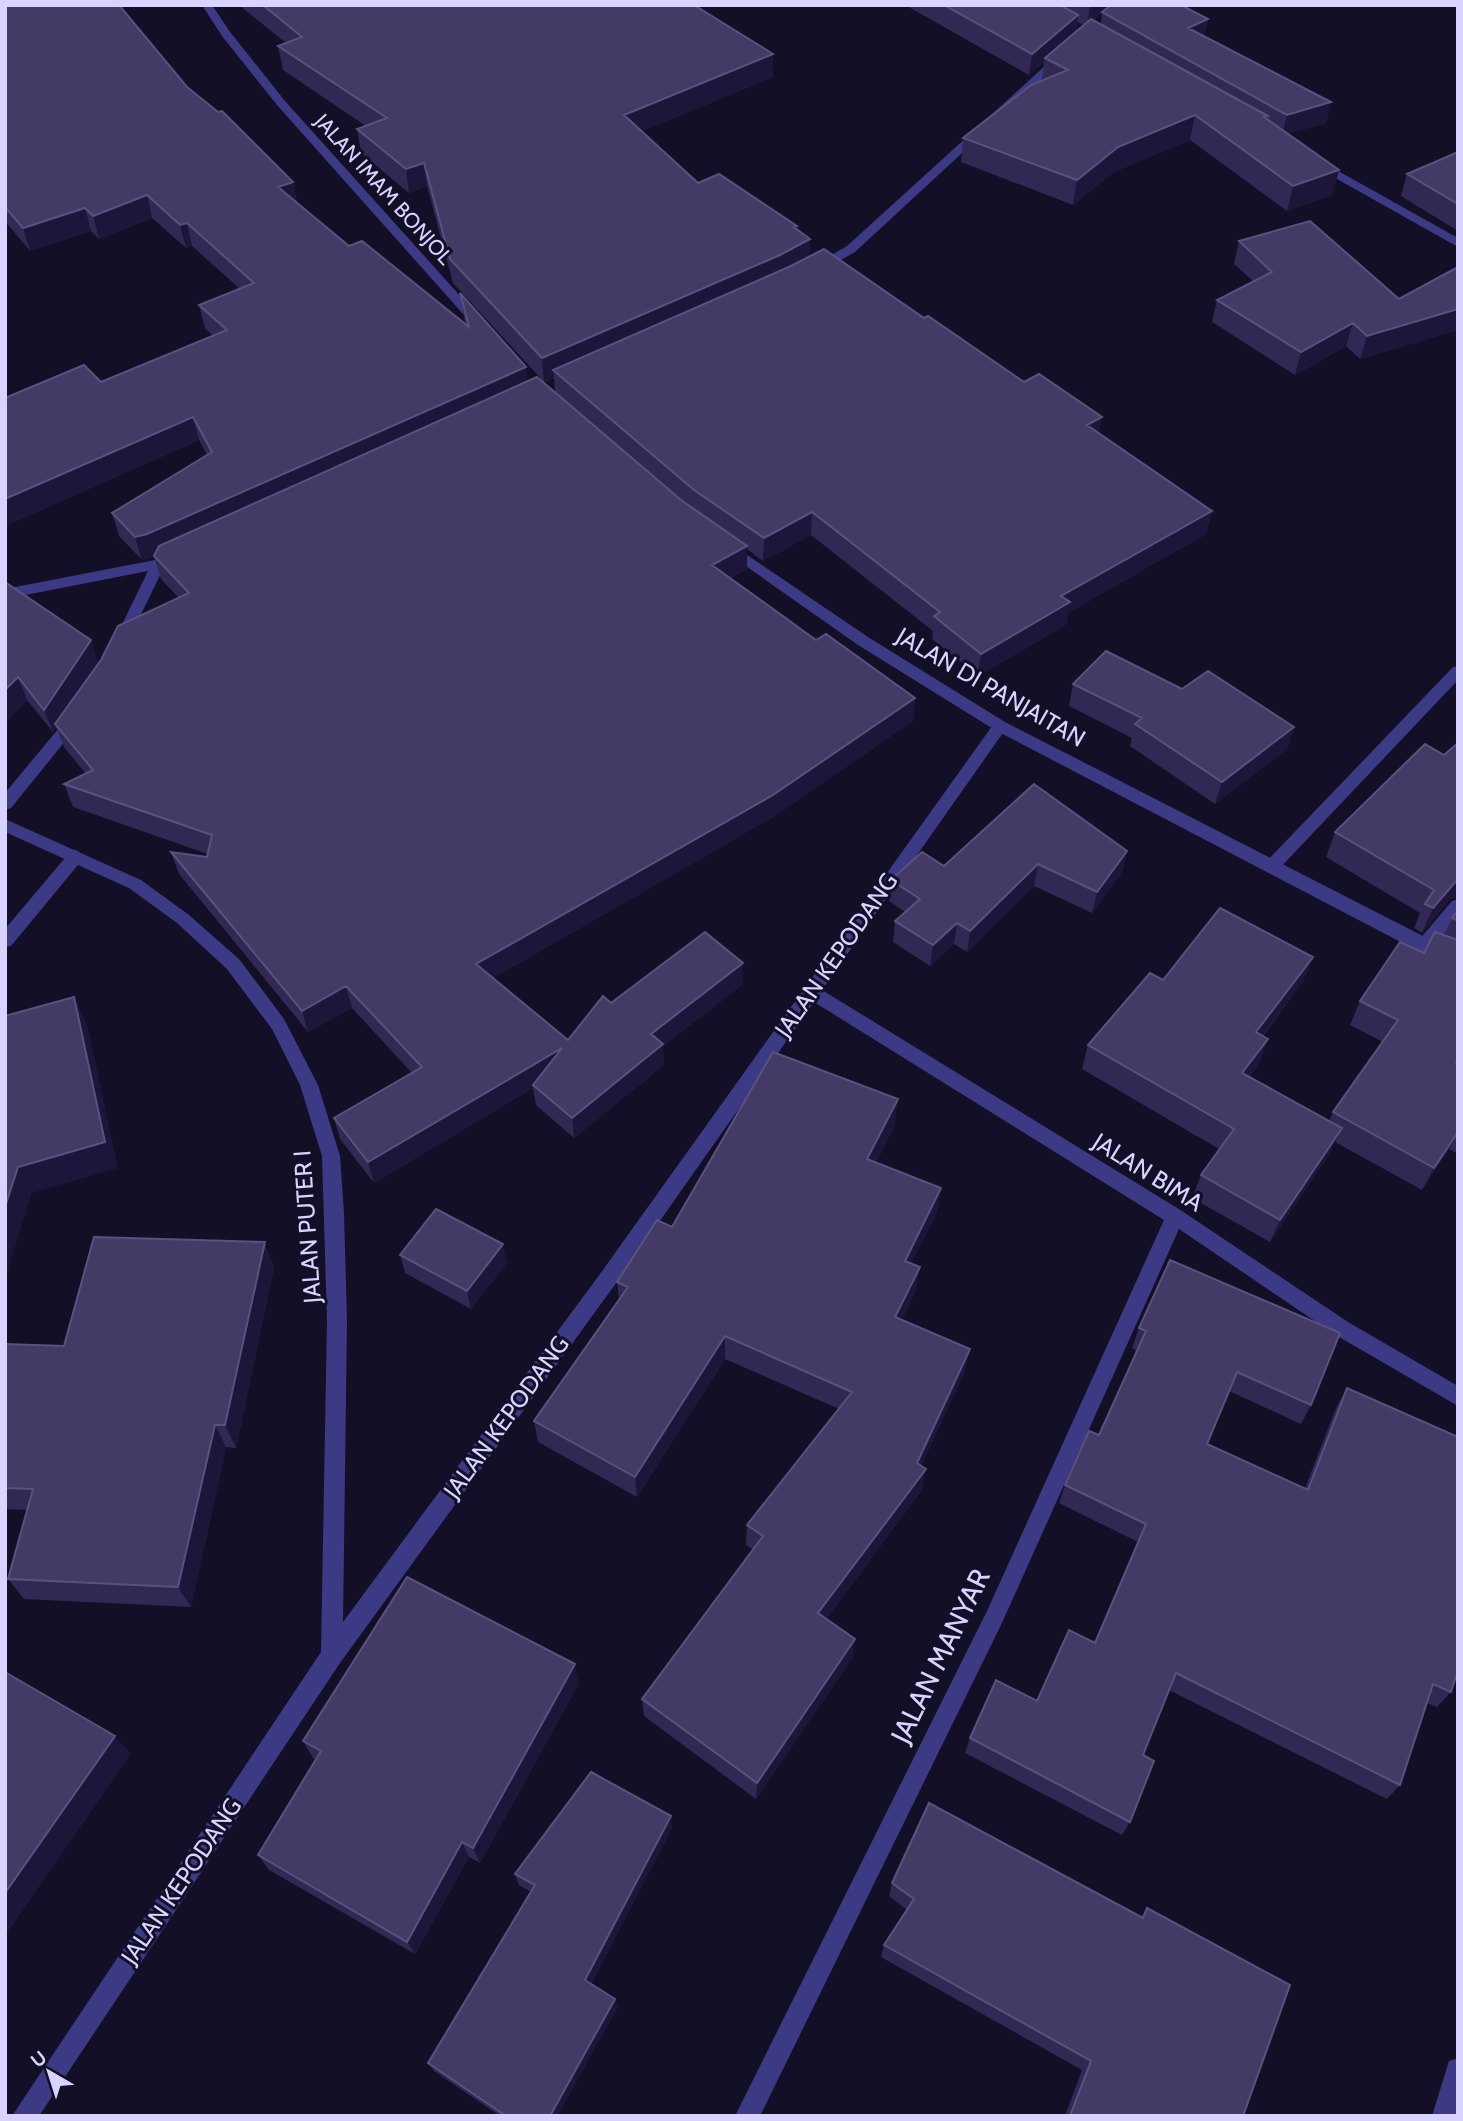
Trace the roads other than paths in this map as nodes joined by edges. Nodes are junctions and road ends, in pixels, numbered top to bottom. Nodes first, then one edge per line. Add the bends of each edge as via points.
1 (207, 5) edge
2 (1069, 50) edge
3 (1302, 155) edge
4 (1458, 243) edge
5 (809, 272) edge
6 (480, 326) edge
7 (718, 539) edge
8 (195, 550) edge
9 (158, 564) junction
10 (5, 594) edge
11 (114, 654) edge
12 (1458, 671) edge
13 (82, 708) edge
14 (1000, 726) junction
15 (5, 804) edge
16 (5, 825) edge
17 (76, 856) junction
18 (1271, 867) junction
19 (1458, 905) edge
20 (5, 941) edge
21 (1424, 946) junction
22 (1458, 961) edge
23 (810, 991) junction
24 (1175, 1217) junction
25 (1458, 1397) edge
26 (332, 1654) junction
27 (1458, 2070) edge
28 (24, 2116) edge
29 (747, 2116) edge
30 (1444, 2116) edge

1 - 6 street, JALAN IMAM BONJOL via 281,103
2 - 5 street via 851,249
3 - 4 street
7 - 14 street, JALAN DI PANJAITAN via 863,641
8 - 9 street
9 - 10 street
9 - 11 street
12 - 18 street
13 - 15 street
14 - 18 street, JALAN DI PANJAITAN
14 - 23 street, JALAN KEPODANG
16 - 17 street, JALAN PUTER I
17 - 20 street
17 - 26 street, JALAN PUTER I via 135,884 233,964 278,1024 309,1085 331,1156 335,1213
18 - 21 street, JALAN DI PANJAITAN
19 - 21 street
21 - 22 street, JALAN DI PANJAITAN
23 - 24 street, JALAN BIMA
23 - 26 street, JALAN KEPODANG via 607,1280
24 - 25 street, JALAN BIMA via 1341,1328
24 - 29 street, JALAN MANYAR via 993,1618
26 - 28 street, JALAN KEPODANG
27 - 30 street

